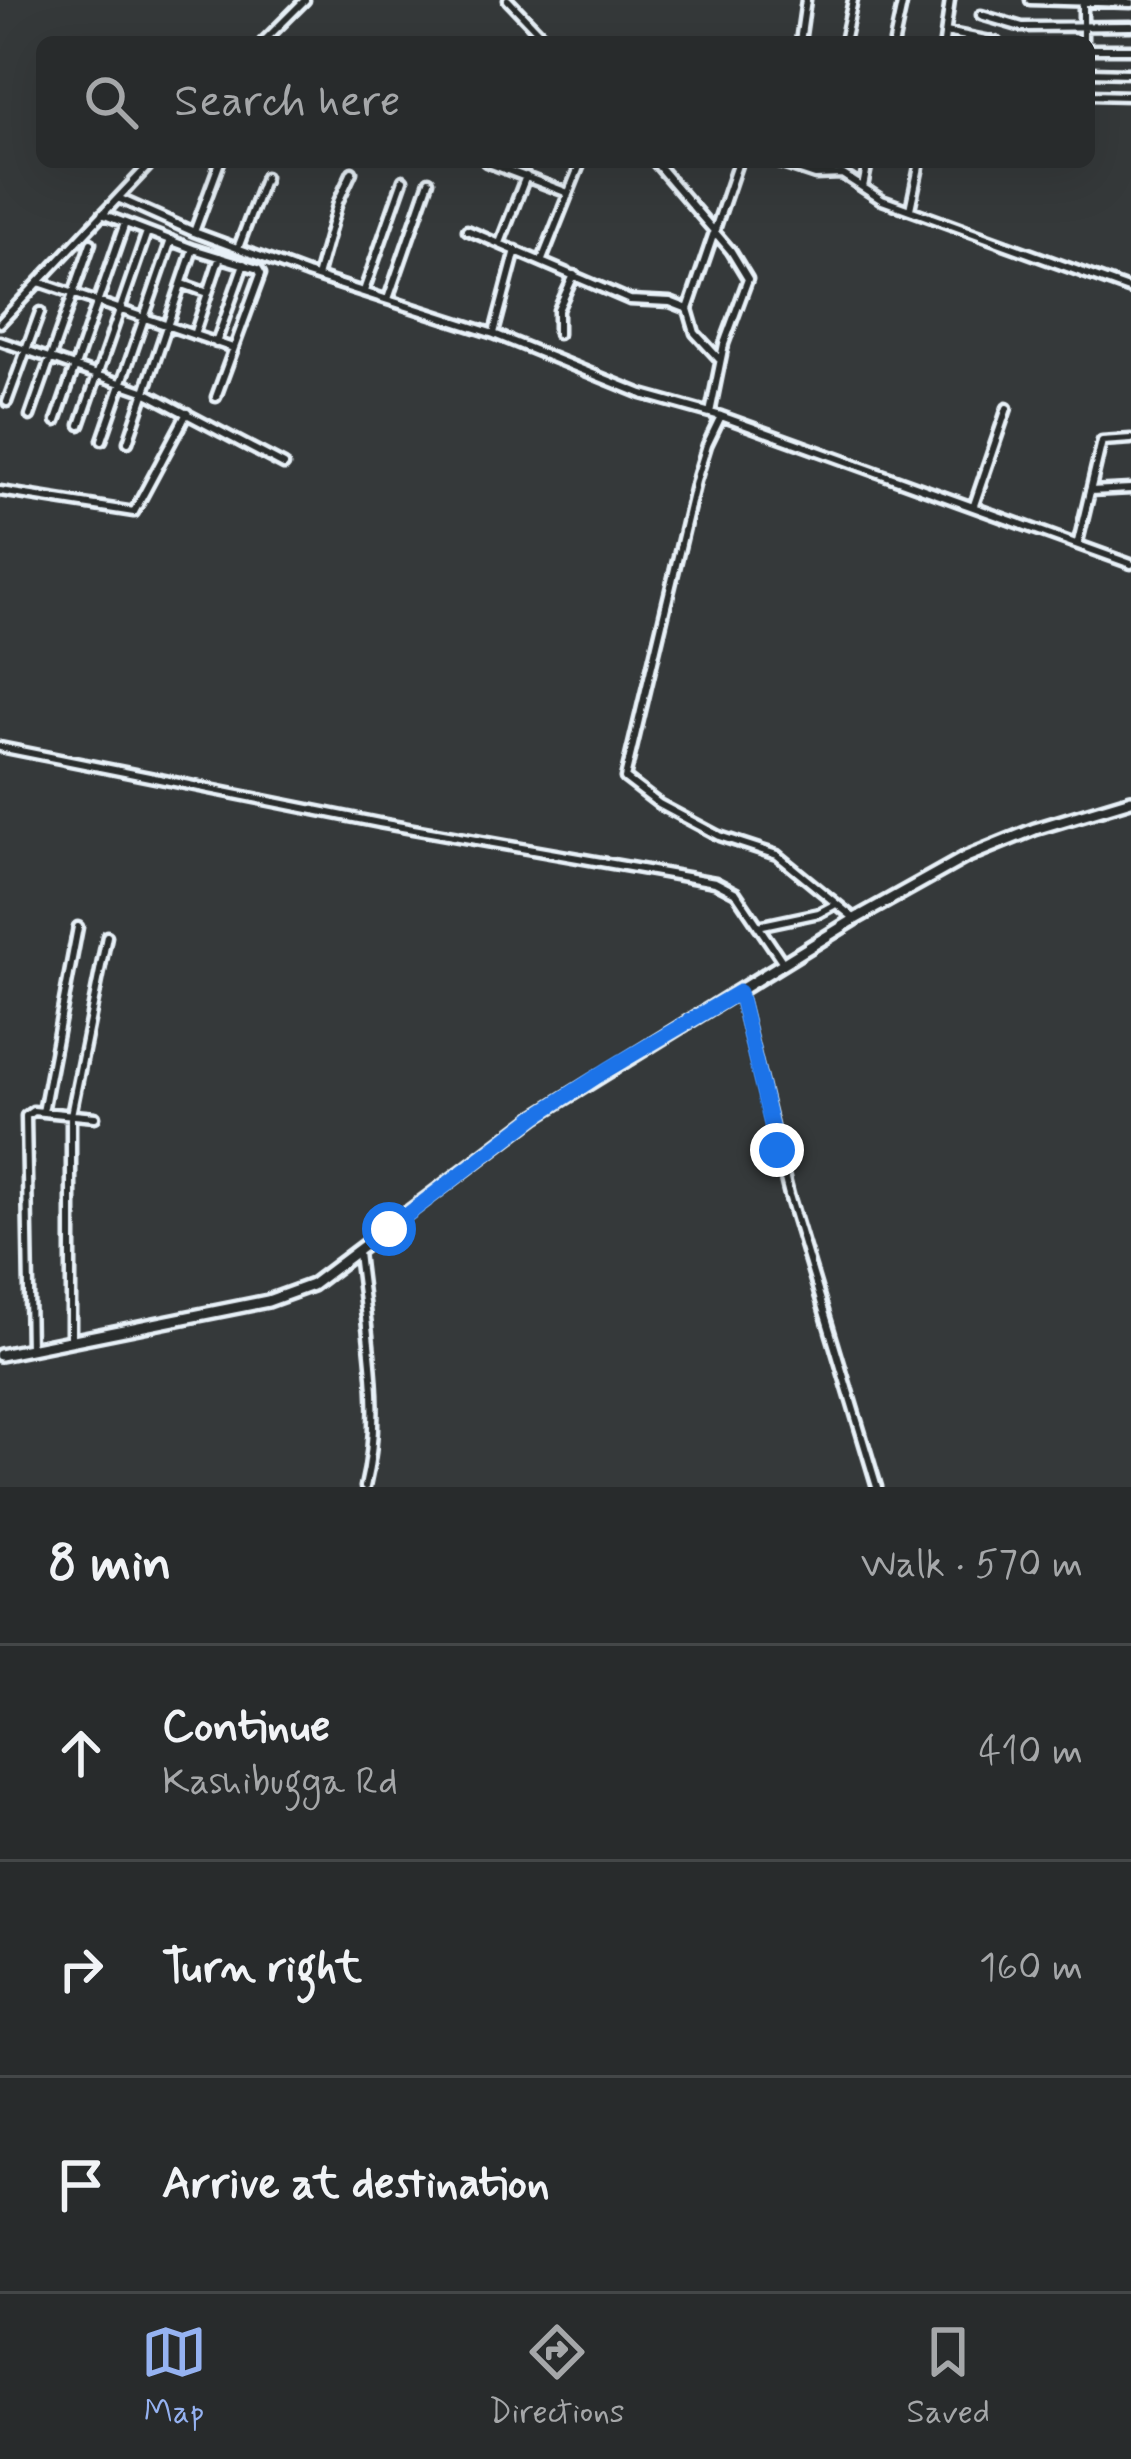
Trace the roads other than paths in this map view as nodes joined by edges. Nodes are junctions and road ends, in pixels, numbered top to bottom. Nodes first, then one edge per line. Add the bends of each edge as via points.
1 (305, 0) edge
2 (508, 0) edge
3 (806, 0) edge
4 (853, 0) edge
5 (903, 0) edge
6 (950, 0) edge
7 (1030, 0) edge
8 (1083, 1) edge
9 (1131, 3) edge
10 (982, 15) dead end
11 (1083, 26) junction
12 (1131, 26) edge
13 (946, 32) junction
14 (269, 36) edge
15 (542, 36) edge
16 (801, 36) edge
17 (845, 36) edge
18 (895, 36) edge
19 (945, 36) edge
20 (966, 36) edge
21 (1083, 36) edge
22 (1095, 49) edge
23 (1131, 49) edge
24 (1095, 72) edge
25 (1131, 73) edge
26 (1095, 95) edge
27 (1131, 96) edge
28 (146, 168) edge
29 (218, 168) edge
30 (503, 168) edge
31 (578, 168) edge
32 (661, 168) edge
33 (670, 168) edge
34 (736, 168) edge
35 (794, 168) edge
36 (817, 168) edge
37 (867, 168) edge
38 (919, 168) edge
39 (352, 172) dead end
40 (666, 173) junction
41 (815, 175) junction
42 (526, 176) junction
43 (265, 177) dead end
44 (403, 180) dead end
45 (429, 181) dead end
46 (863, 187) junction
47 (568, 193) junction
48 (118, 199) junction
49 (910, 209) junction
50 (102, 214) junction
51 (125, 223) junction
52 (467, 230) dead end
53 (715, 231) junction
54 (147, 232) junction
55 (194, 232) junction
56 (171, 241) junction
57 (91, 243) dead end
58 (500, 243) junction
59 (238, 248) junction
60 (194, 249) junction
61 (516, 250) junction
62 (220, 257) junction
63 (542, 260) junction
64 (244, 264) junction
65 (574, 274) junction
66 (317, 277) junction
67 (39, 282) junction
68 (184, 284) junction
69 (1130, 288) edge
70 (364, 292) junction
71 (208, 293) junction
72 (72, 296) junction
73 (388, 299) junction
74 (96, 303) junction
75 (688, 309) junction
76 (120, 310) junction
77 (40, 312) dead end
78 (144, 319) junction
79 (0, 323) edge
80 (168, 326) junction
81 (494, 334) junction
82 (558, 334) dead end
83 (194, 335) junction
84 (0, 340) edge
85 (216, 343) junction
86 (233, 348) junction
87 (25, 350) junction
88 (50, 360) junction
89 (720, 360) junction
90 (74, 369) junction
91 (98, 377) junction
92 (121, 384) junction
93 (143, 391) junction
94 (216, 397) dead end
95 (7, 402) dead end
96 (1007, 408) dead end
97 (187, 413) junction
98 (710, 413) junction
99 (30, 416) dead end
100 (721, 416) junction
101 (56, 421) dead end
102 (80, 425) dead end
103 (1131, 439) edge
104 (102, 440) dead end
105 (128, 442) dead end
106 (284, 465) dead end
107 (1131, 489) edge
108 (0, 490) edge
109 (1090, 491) junction
110 (974, 505) junction
111 (1078, 544) junction
112 (1131, 564) edge
113 (0, 748) edge
114 (1131, 800) edge
115 (834, 905) junction
116 (856, 919) junction
117 (758, 926) junction
118 (78, 927) dead end
119 (107, 936) dead end
120 (784, 964) junction
121 (739, 992) junction
122 (43, 1112) junction
123 (71, 1115) junction
124 (95, 1118) dead end
125 (358, 1251) junction
126 (71, 1341) junction
127 (30, 1350) junction
128 (0, 1355) edge
129 (365, 1487) edge
130 (877, 1487) edge

1 - 14 street
2 - 15 street
3 - 16 street
4 - 17 street
5 - 18 street
6 - 13 street
7 - 8 street
8 - 9 street
8 - 11 street
10 - 11 street via 1022,27
11 - 12 street
11 - 21 street
13 - 19 street
13 - 20 street
22 - 23 street
24 - 25 street
26 - 27 street
28 - 48 street
29 - 55 street
30 - 42 street
31 - 47 street
32 - 40 street
33 - 40 street
34 - 53 street
35 - 41 street
36 - 41 street
37 - 46 street
38 - 49 street
39 - 66 street
40 - 53 street
41 - 46 street via 842,174
42 - 47 street
42 - 58 street
43 - 59 street
44 - 70 street
45 - 73 street
46 - 49 street
47 - 63 street
48 - 50 street
48 - 55 street
49 - 69 street
50 - 51 street
50 - 67 street
51 - 54 street
51 - 74 street
52 - 58 street
53 - 75 street
53 - 89 street via 748,279
54 - 56 street
54 - 76 street
55 - 59 street
56 - 60 street
56 - 78 street
57 - 72 street
58 - 61 street
59 - 66 street
60 - 62 street
60 - 68 street
61 - 63 street
61 - 81 street
62 - 64 street
62 - 71 street
63 - 65 street
64 - 85 street
64 - 86 street via 261,274
65 - 75 street via 631,300
65 - 82 street via 558,310
66 - 70 street
67 - 72 street
67 - 79 street
68 - 71 street
68 - 80 street
70 - 73 street
71 - 83 street
72 - 74 street
72 - 88 street
73 - 81 street
74 - 76 street
74 - 90 street
75 - 89 street via 695,333
76 - 78 street
76 - 91 street
77 - 87 street
78 - 80 street
78 - 92 street
80 - 83 street
80 - 93 street
81 - 98 street
83 - 85 street
84 - 87 street
85 - 86 street
86 - 94 street
87 - 88 street
87 - 95 street
88 - 90 street
88 - 99 street
89 - 98 street
90 - 91 street
90 - 101 street
91 - 92 street
91 - 102 street
92 - 93 street
92 - 104 street
93 - 97 street
93 - 105 street
96 - 110 street
97 - 106 street
97 - 108 street via 134,512
98 - 100 street
100 - 110 street
100 - 115 street via 696,481 626,778 718,836 777,855
103 - 109 street via 1102,441
107 - 109 street
109 - 111 street
110 - 111 street
111 - 112 street
113 - 117 street via 715,882 736,893
114 - 116 main road via 965,857
115 - 116 street
115 - 117 street
116 - 120 main road
117 - 120 street
118 - 122 street
119 - 123 street
120 - 121 main road
121 - 125 main road via 536,1116
121 - 130 street via 789,1195
122 - 123 street
122 - 127 street via 28,1112 25,1122
123 - 124 street
123 - 126 street
125 - 126 main road via 291,1295
125 - 129 street via 374,1407
126 - 127 main road
127 - 128 main road

